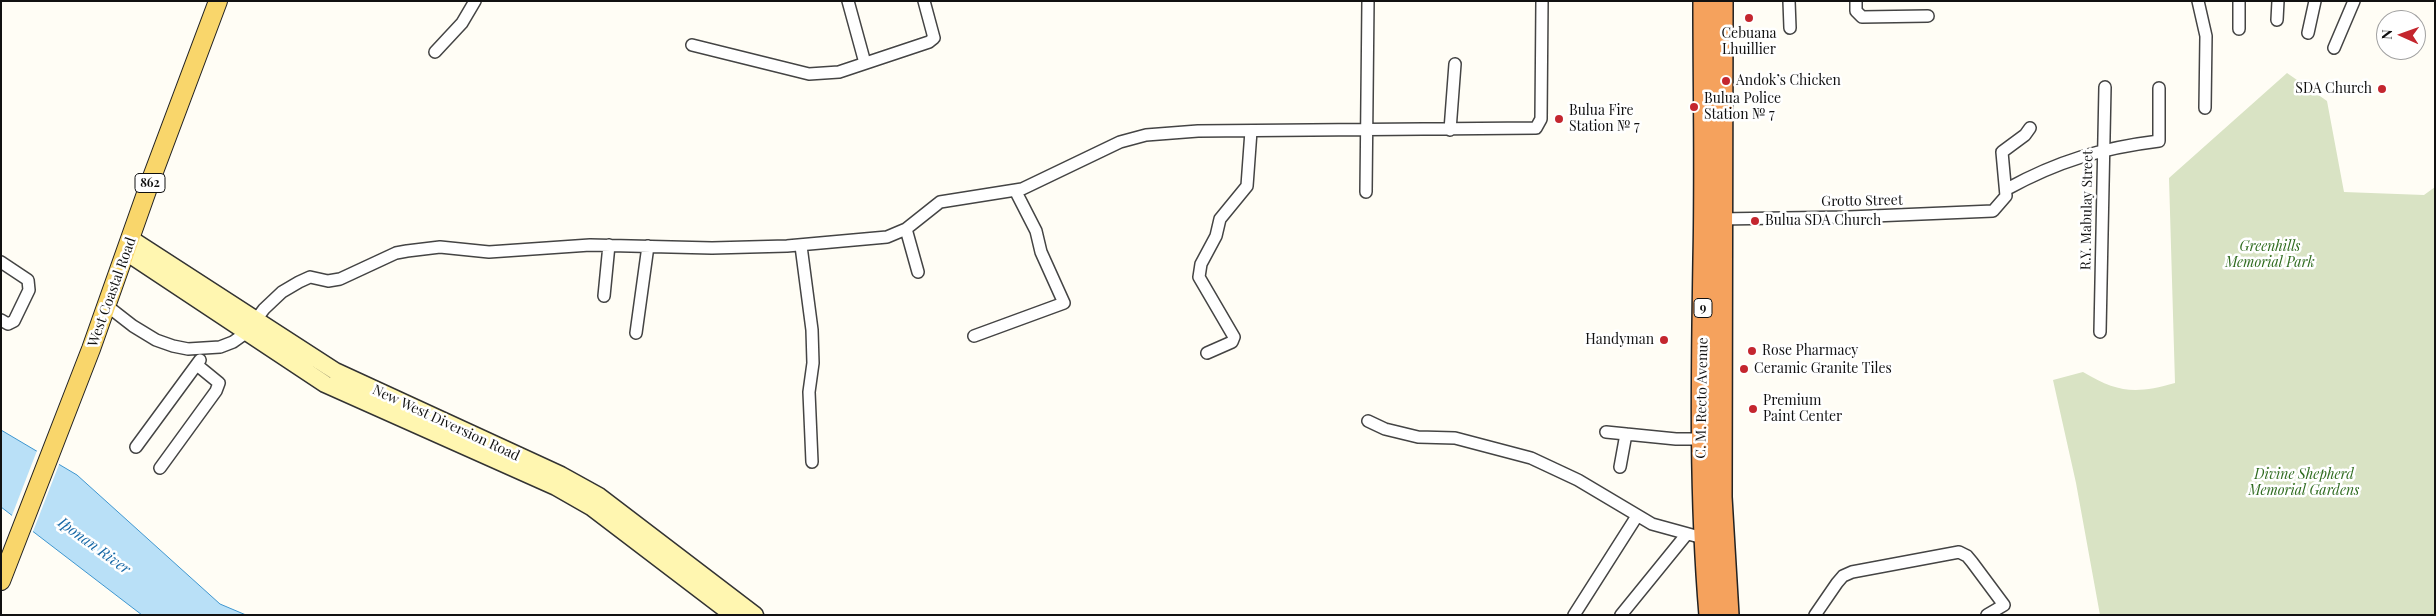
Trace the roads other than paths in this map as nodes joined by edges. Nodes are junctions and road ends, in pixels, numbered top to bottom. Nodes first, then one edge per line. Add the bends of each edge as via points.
1 (218, 1) edge
2 (475, 1) edge
3 (848, 1) edge
4 (924, 1) edge
5 (1368, 1) edge
6 (1542, 1) edge
7 (1704, 1) edge
8 (1722, 1) edge
9 (1790, 1) edge
10 (1856, 1) edge
11 (2198, 1) edge
12 (2239, 1) edge
13 (2278, 1) edge
14 (2315, 1) edge
15 (2354, 1) edge
16 (1928, 16) dead end
17 (2277, 20) dead end
18 (1790, 28) dead end
19 (2239, 29) dead end
20 (2308, 32) dead end
21 (692, 45) dead end
22 (2334, 48) dead end
23 (435, 52) dead end
24 (865, 63) junction
25 (1455, 64) dead end
26 (2105, 87) dead end
27 (2159, 88) dead end
28 (2205, 108) dead end
29 (2030, 128) dead end
30 (1366, 129) junction
31 (1450, 130) junction
32 (1251, 131) junction
33 (2103, 150) junction
34 (2007, 189) junction
35 (1015, 190) junction
36 (1366, 192) dead end
37 (1713, 219) junction
38 (906, 230) junction
39 (128, 245) junction
40 (609, 245) junction
41 (648, 246) junction
42 (802, 246) junction
43 (1, 262) edge
44 (918, 272) dead end
45 (604, 296) dead end
46 (106, 305) junction
47 (1, 320) edge
48 (251, 326) junction
49 (2100, 332) dead end
50 (636, 333) dead end
51 (974, 336) dead end
52 (205, 349) junction
53 (1207, 352) dead end
54 (197, 365) junction
55 (1368, 421) dead end
56 (1606, 432) dead end
57 (1626, 434) junction
58 (1701, 439) junction
59 (136, 447) dead end
60 (812, 462) dead end
61 (1620, 467) dead end
62 (160, 468) dead end
63 (1636, 516) junction
64 (1695, 536) junction
65 (1, 581) edge
66 (733, 615) edge
67 (755, 615) edge
68 (1574, 615) edge
69 (1621, 615) edge
70 (1710, 615) edge
71 (1728, 615) edge
72 (1815, 615) edge
73 (1987, 615) edge

1 - 39 main road, West Coastal Road / 862
2 - 23 street via 462,24
3 - 24 street
4 - 24 street via 934,38
5 - 30 street
6 - 31 street via 1539,124 1536,128
7 - 37 highway, C. M. Recto Avenue / 9
8 - 37 highway, C. M. Recto Avenue / 9
9 - 18 street
10 - 16 street via 1856,11 1862,17
11 - 28 street via 2206,36
12 - 19 street
13 - 17 street
14 - 20 street
15 - 22 street
21 - 24 street via 809,74 839,72
25 - 31 street
26 - 33 street, R.Y. Mabulay Street
27 - 33 street via 2159,140
29 - 34 street via 2002,152
30 - 31 street
30 - 32 street
30 - 36 street
32 - 35 street via 1146,135 1120,142
32 - 53 street via 1247,186 1220,219 1216,236 1201,264 1199,277 1234,338 1232,342
33 - 34 street via 2042,170
33 - 49 street, R.Y. Mabulay Street
34 - 37 street, Grotto Street via 1998,207 1985,212 1850,218
35 - 38 street via 940,202
35 - 51 street via 1036,231 1040,252 1064,303
37 - 58 highway, C. M. Recto Avenue / 9
37 - 71 highway, C. M. Recto Avenue / 9 via 1720,497
38 - 42 street via 887,237
38 - 44 street
39 - 46 main road, West Coastal Road / 862
39 - 48 street, New West Diversion Road
40 - 41 street
40 - 45 street
40 - 48 street via 489,252 440,248 412,250 340,279 328,281 310,277 299,282 282,292
41 - 42 street
41 - 50 street
42 - 60 street via 812,330 813,363 809,392
43 - 47 street via 28,280 29,287 14,321 8,324
46 - 52 street via 156,340 174,346
46 - 65 main road, West Coastal Road / 862
48 - 52 street via 232,342
48 - 66 street, New West Diversion Road via 325,384 573,496 607,518
48 - 67 street, New West Diversion Road via 335,371 561,475 599,496
52 - 54 street
54 - 59 street
54 - 62 street via 219,383
55 - 63 street via 1418,437 1455,438 1531,458 1578,480
56 - 57 street
57 - 58 street
57 - 61 street
58 - 64 highway, C. M. Recto Avenue / 9
63 - 64 street via 1659,527
63 - 68 street
64 - 69 street
64 - 70 highway, C. M. Recto Avenue / 9
72 - 73 street via 1843,576 1852,572 1959,552 1967,556 2004,605

